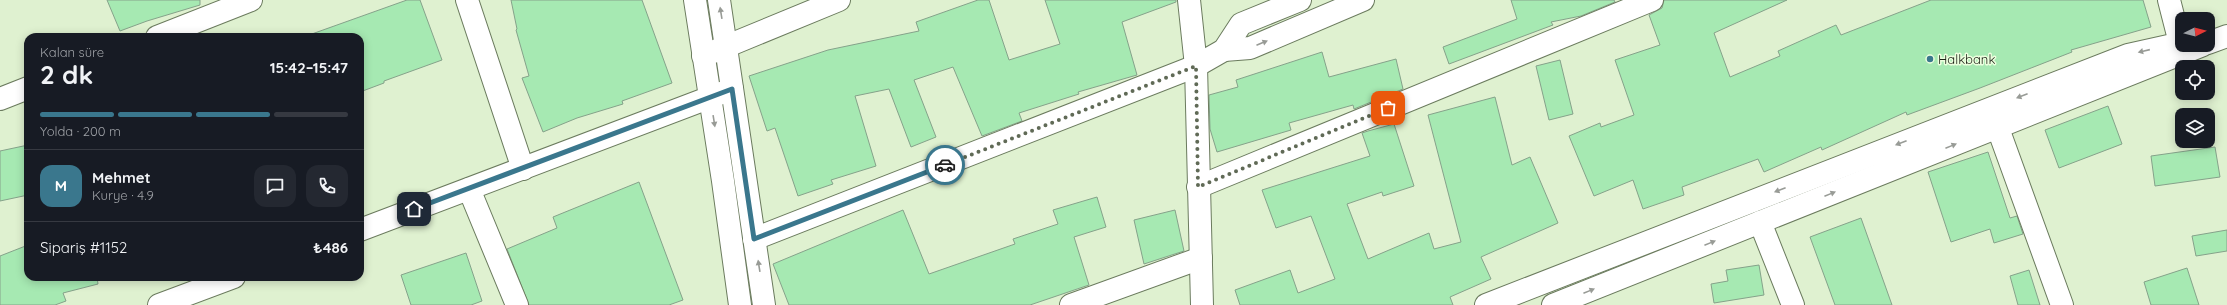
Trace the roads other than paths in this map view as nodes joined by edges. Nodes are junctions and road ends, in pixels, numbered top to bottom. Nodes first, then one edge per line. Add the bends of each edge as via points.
1 (251, 0) edge
2 (467, 0) edge
3 (694, 0) edge
4 (719, 0) edge
5 (839, 0) edge
6 (1189, 0) edge
7 (1300, 0) edge
8 (1363, 0) edge
9 (1652, 0) edge
10 (2169, 0) edge
11 (2175, 22) edge
12 (2227, 32) edge
13 (167, 33) edge
14 (2215, 35) edge
15 (2227, 36) edge
16 (2215, 40) edge
17 (2175, 44) edge
18 (726, 47) junction
19 (1224, 50) junction
20 (2186, 52) edge
21 (703, 56) junction
22 (1196, 66) junction
23 (732, 89) junction
24 (24, 90) edge
25 (710, 98) junction
26 (0, 99) edge
27 (1990, 108) junction
28 (1999, 127) junction
29 (523, 169) junction
30 (1198, 187) junction
31 (469, 189) junction
32 (1760, 222) junction
33 (364, 228) edge
34 (754, 239) junction
35 (1201, 258) junction
36 (223, 281) edge
37 (160, 305) edge
38 (517, 305) edge
39 (740, 305) edge
40 (764, 305) edge
41 (1071, 305) edge
42 (1202, 305) edge
43 (1486, 305) edge
44 (1553, 305) edge
45 (1793, 305) edge
46 (2062, 305) edge

1 - 13 street
2 - 29 street
3 - 21 street
18 -> 4 street
5 - 18 street
6 - 22 street
7 - 19 street via 1241,24
19 -> 8 street via 1250,48
9 - 30 street
10 - 11 street
12 - 14 street
15 - 16 street
17 -> 27 street via 2128,55
18 - 21 street
18 - 23 street
19 - 22 street
20 - 28 street
21 - 25 street
22 - 30 street
22 - 34 street
23 - 25 street
23 - 34 street
24 - 26 street
25 - 29 street
25 -> 39 street
27 - 28 street
27 -> 43 street
32 -> 28 street
28 - 46 street
29 - 31 street
30 - 35 street
31 - 33 street
31 - 38 street
44 -> 32 street
32 - 45 street
40 -> 34 street
35 - 41 street
35 - 42 street
36 - 37 street

